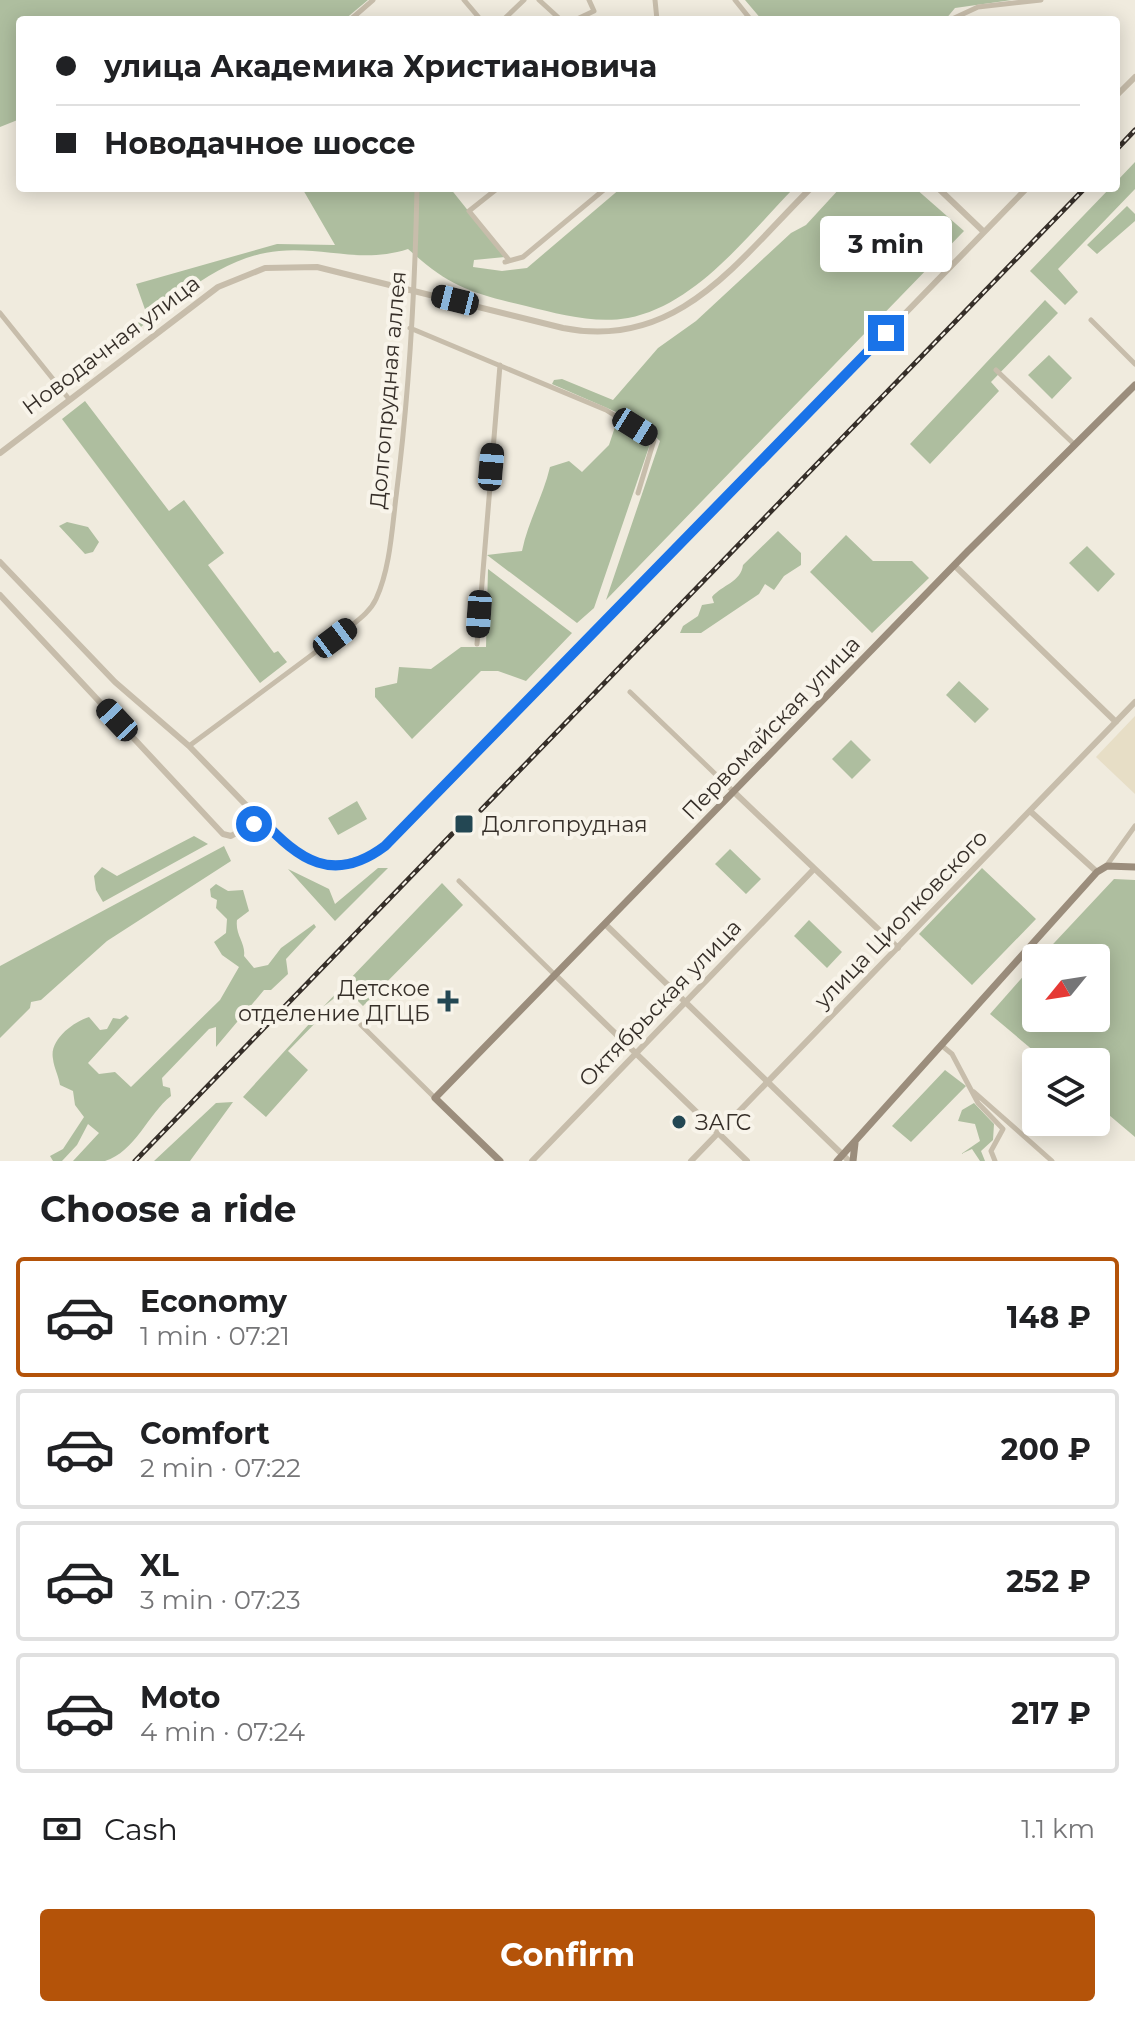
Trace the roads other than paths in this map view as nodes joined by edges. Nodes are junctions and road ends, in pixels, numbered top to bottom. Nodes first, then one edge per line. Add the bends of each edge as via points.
1 (373, 0) edge
2 (464, 0) edge
3 (524, 0) edge
4 (539, 0) edge
5 (589, 0) edge
6 (735, 0) edge
7 (1041, 0) edge
8 (355, 16) edge
9 (478, 16) edge
10 (507, 16) edge
11 (557, 16) edge
12 (583, 16) edge
13 (748, 16) edge
14 (959, 16) edge
15 (1135, 77) edge
16 (1120, 92) edge
17 (417, 192) edge
18 (493, 192) edge
19 (601, 192) edge
20 (807, 192) edge
21 (942, 192) edge
22 (1023, 192) edge
23 (984, 232) junction
24 (413, 290) junction
25 (0, 313) edge
26 (1091, 320) dead end
27 (410, 328) junction
28 (1135, 364) edge
29 (500, 365) junction
30 (996, 370) dead end
31 (1135, 385) edge
32 (69, 399) junction
33 (1075, 445) junction
34 (0, 453) edge
35 (638, 493) dead end
36 (0, 562) edge
37 (954, 565) junction
38 (0, 595) edge
39 (477, 644) dead end
40 (630, 692) dead end
41 (1135, 702) edge
42 (1116, 722) junction
43 (189, 746) junction
44 (734, 792) junction
45 (1030, 811) junction
46 (261, 819) junction
47 (1135, 826) edge
48 (1107, 866) junction
49 (1135, 867) edge
50 (814, 869) junction
51 (1097, 872) junction
52 (459, 881) dead end
53 (605, 924) junction
54 (898, 948) junction
55 (555, 975) junction
56 (686, 1003) junction
57 (361, 1025) dead end
58 (941, 1045) junction
59 (637, 1054) junction
60 (767, 1083) junction
61 (971, 1088) junction
62 (435, 1098) junction
63 (719, 1134) junction
64 (845, 1160) edge
65 (500, 1161) edge
66 (532, 1161) edge
67 (691, 1161) edge
68 (747, 1161) edge
69 (995, 1161) edge
70 (1052, 1161) edge

1 - 8 street
2 - 9 street
3 - 10 street
4 - 11 street
5 - 12 street via 594,11
6 - 13 street
7 - 14 street via 978,7
15 - 16 street
17 - 24 street, Долгопрудная аллея
18 - 19 street via 469,211 511,263
20 - 24 street, Новодачная улица via 706,291 674,315 644,327 575,330
21 - 23 street
22 - 23 street
23 - 46 street via 392,840 360,861 324,864 298,855
24 - 27 street, Долгопрудная аллея
24 - 32 street, Новодачная улица via 317,267 282,265 248,273 191,304
25 - 32 street
26 - 28 street
27 - 29 street
27 - 43 street, Долгопрудная аллея via 397,489 373,605
29 - 35 street via 606,410 654,440
29 - 39 street
30 - 33 street
31 - 33 main road, Первомайская улица
32 - 34 street, Новодачная улица
33 - 37 main road, Первомайская улица
36 - 43 street via 115,682
37 - 42 street
37 - 44 main road, Первомайская улица
38 - 46 street via 227,837
40 - 44 street
41 - 42 street, улица Циолковского
42 - 45 street, улица Циолковского
43 - 46 street
44 - 50 street
44 - 53 main road, Первомайская улица
45 - 51 street
45 - 54 street, улица Циолковского
47 - 48 street
48 - 49 main road
48 - 51 main road
50 - 54 street
50 - 56 street, Октябрьская улица
51 - 58 main road
52 - 55 street
53 - 55 main road, Первомайская улица
53 - 56 street
54 - 60 street, улица Циолковского
55 - 59 street
55 - 62 main road, Первомайская улица
56 - 59 street, Октябрьская улица
56 - 60 street
57 - 62 street
58 - 61 street
58 - 64 main road via 855,1141
59 - 63 street
59 - 66 street, Октябрьская улица
60 - 63 street, улица Циолковского
60 - 64 street
61 - 69 street via 1003,1129 991,1151
61 - 70 street
62 - 65 main road
63 - 67 street, улица Циолковского
63 - 68 street

